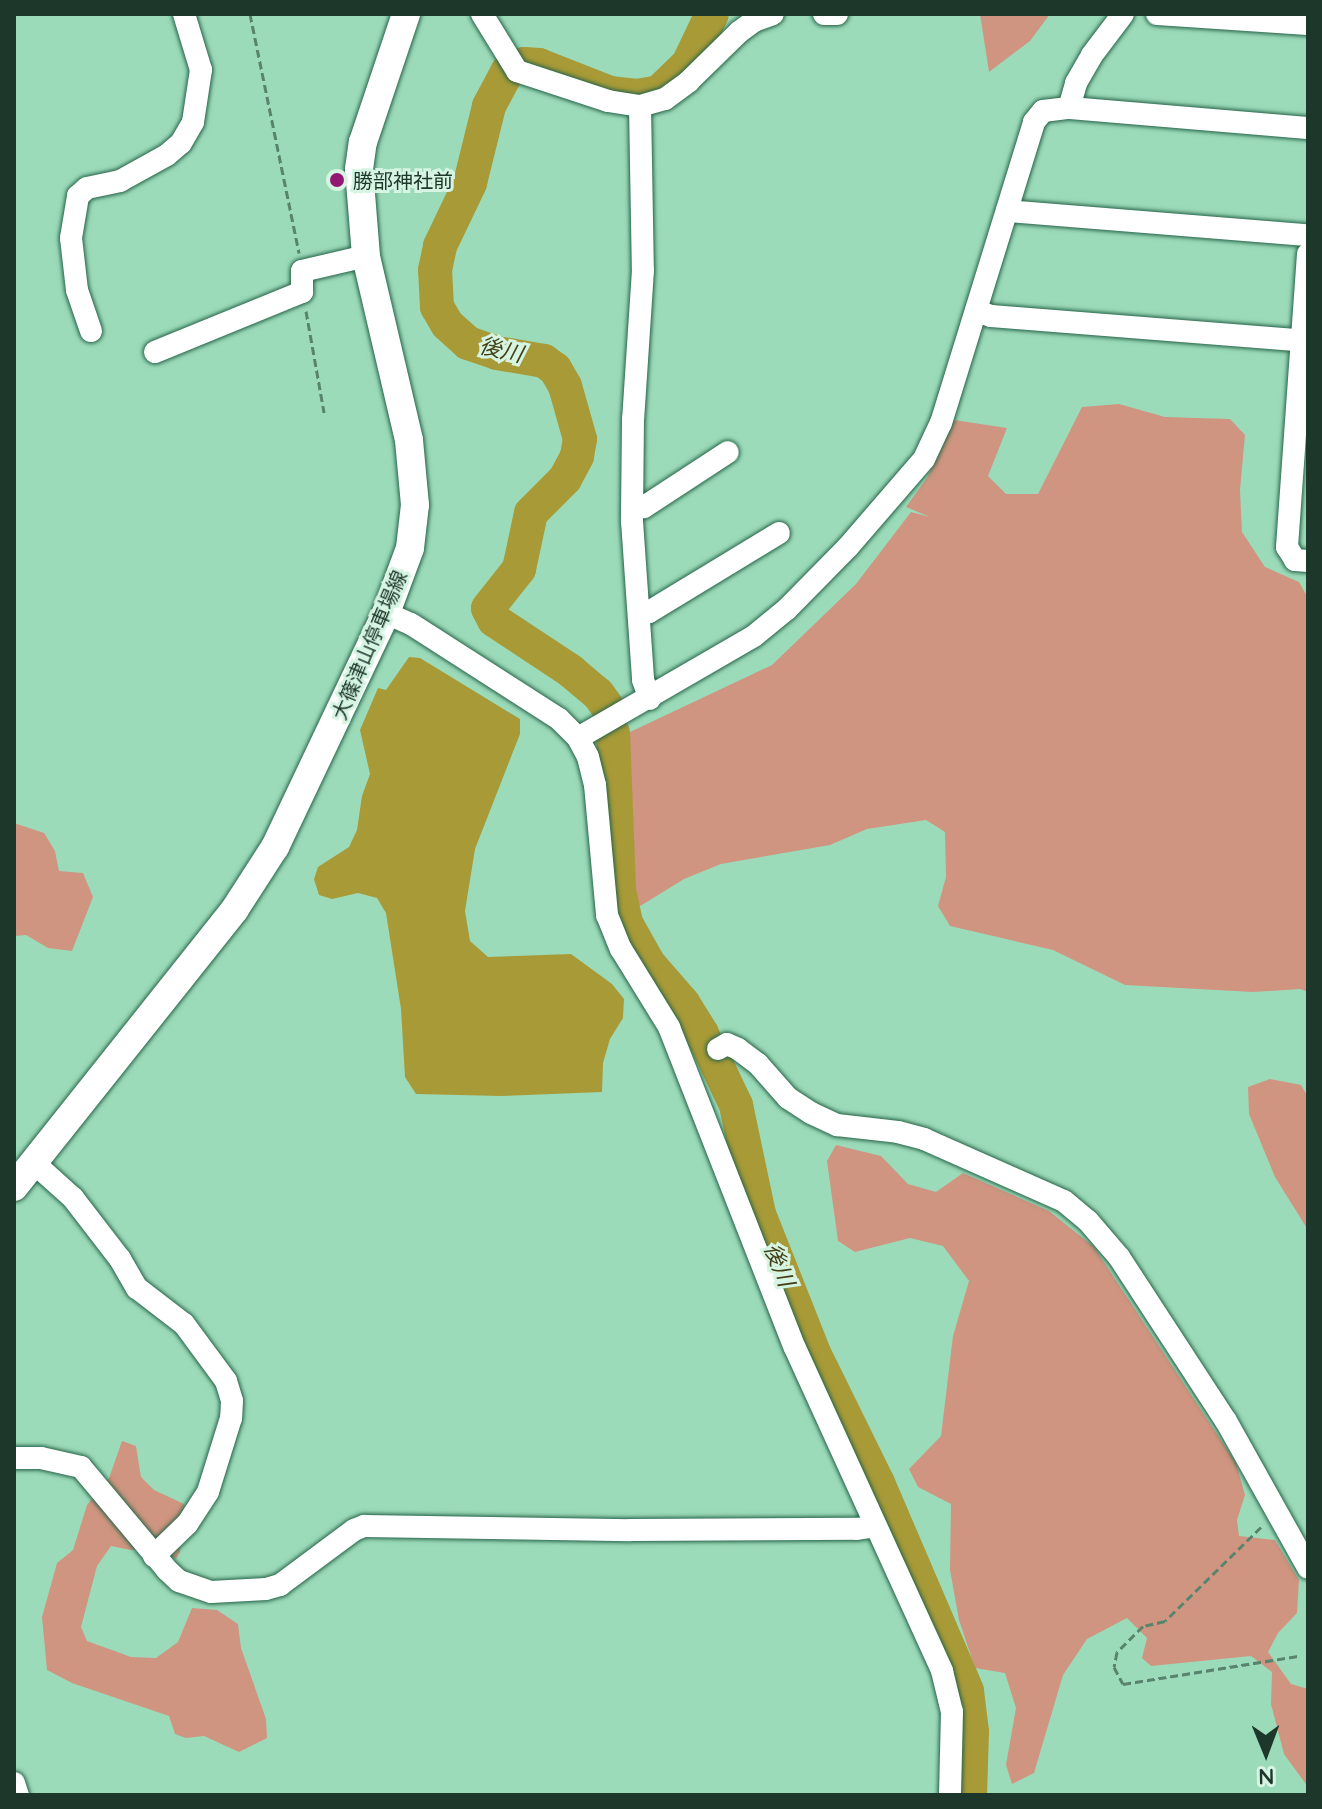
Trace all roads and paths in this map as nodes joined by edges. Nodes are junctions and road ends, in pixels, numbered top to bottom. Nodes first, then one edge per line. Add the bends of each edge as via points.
1 (184, 14) edge
2 (250, 14) edge
3 (406, 14) edge
4 (482, 14) edge
5 (773, 14) edge
6 (824, 14) edge
7 (837, 14) edge
8 (1123, 14) edge
9 (1157, 14) edge
10 (1308, 24) edge
11 (640, 106) junction
12 (1069, 108) junction
13 (1308, 128) edge
14 (1007, 211) junction
15 (1308, 235) edge
16 (1308, 254) edge
17 (366, 256) junction
18 (302, 281) junction
19 (976, 311) junction
20 (91, 331) dead end
21 (1305, 341) edge
22 (155, 352) dead end
23 (324, 412) dead end
24 (1301, 450) edge
25 (728, 452) dead end
26 (632, 508) junction
27 (779, 533) dead end
28 (1308, 561) edge
29 (386, 613) junction
30 (639, 614) junction
31 (650, 699) junction
32 (578, 738) junction
33 (718, 1049) dead end
34 (33, 1162) junction
35 (14, 1187) edge
36 (14, 1458) edge
37 (1275, 1513) junction
38 (876, 1526) junction
39 (154, 1556) junction
40 (1308, 1568) edge
41 (1298, 1656) dead end
42 (14, 1783) edge
43 (18, 1795) edge
44 (950, 1795) edge

1 - 20 street via 201,70 193,122 181,143 120,181 87,188 78,196 71,238 77,290
2 - 18 path
3 - 17 main road, 大篠津山停車場線 via 363,142 360,201
4 - 11 street via 514,66 608,101
5 - 11 street via 739,32 677,91
6 - 7 street
8 - 12 street via 1092,55
9 - 10 street
11 - 26 street via 643,270
12 - 13 street
12 - 14 street via 1043,111 1034,122
14 - 15 street
14 - 19 street
16 - 21 street
17 - 18 street
17 - 29 main road, 大篠津山停車場線 via 409,440 415,505 410,548
18 - 22 street
18 - 23 path
19 - 21 street
19 - 31 street via 941,423 924,459 899,489 787,609 754,636
21 - 24 street
24 - 28 street via 1287,547 1295,560
25 - 26 street via 644,507
26 - 30 street
27 - 30 street
29 - 32 street via 559,719
29 - 34 main road, 大篠津山停車場線 via 275,847 235,909
30 - 31 street via 643,680
31 - 32 street
32 - 38 street via 595,785 607,915 621,949 669,1027 795,1348
33 - 37 street via 727,1044 738,1049 788,1098 837,1125 924,1139 1064,1201 1119,1257 1159,1314
34 - 35 main road, 大篠津山停車場線
34 - 39 street via 73,1198 137,1288 184,1324 226,1381 231,1418 208,1492 187,1524
36 - 39 street via 81,1467
37 - 40 street
37 - 41 path via 1165,1621 1143,1626 1117,1652 1114,1667 1123,1684
38 - 39 street via 364,1526 280,1585 231,1592 179,1581
38 - 44 street via 942,1671 952,1712
42 - 43 street

